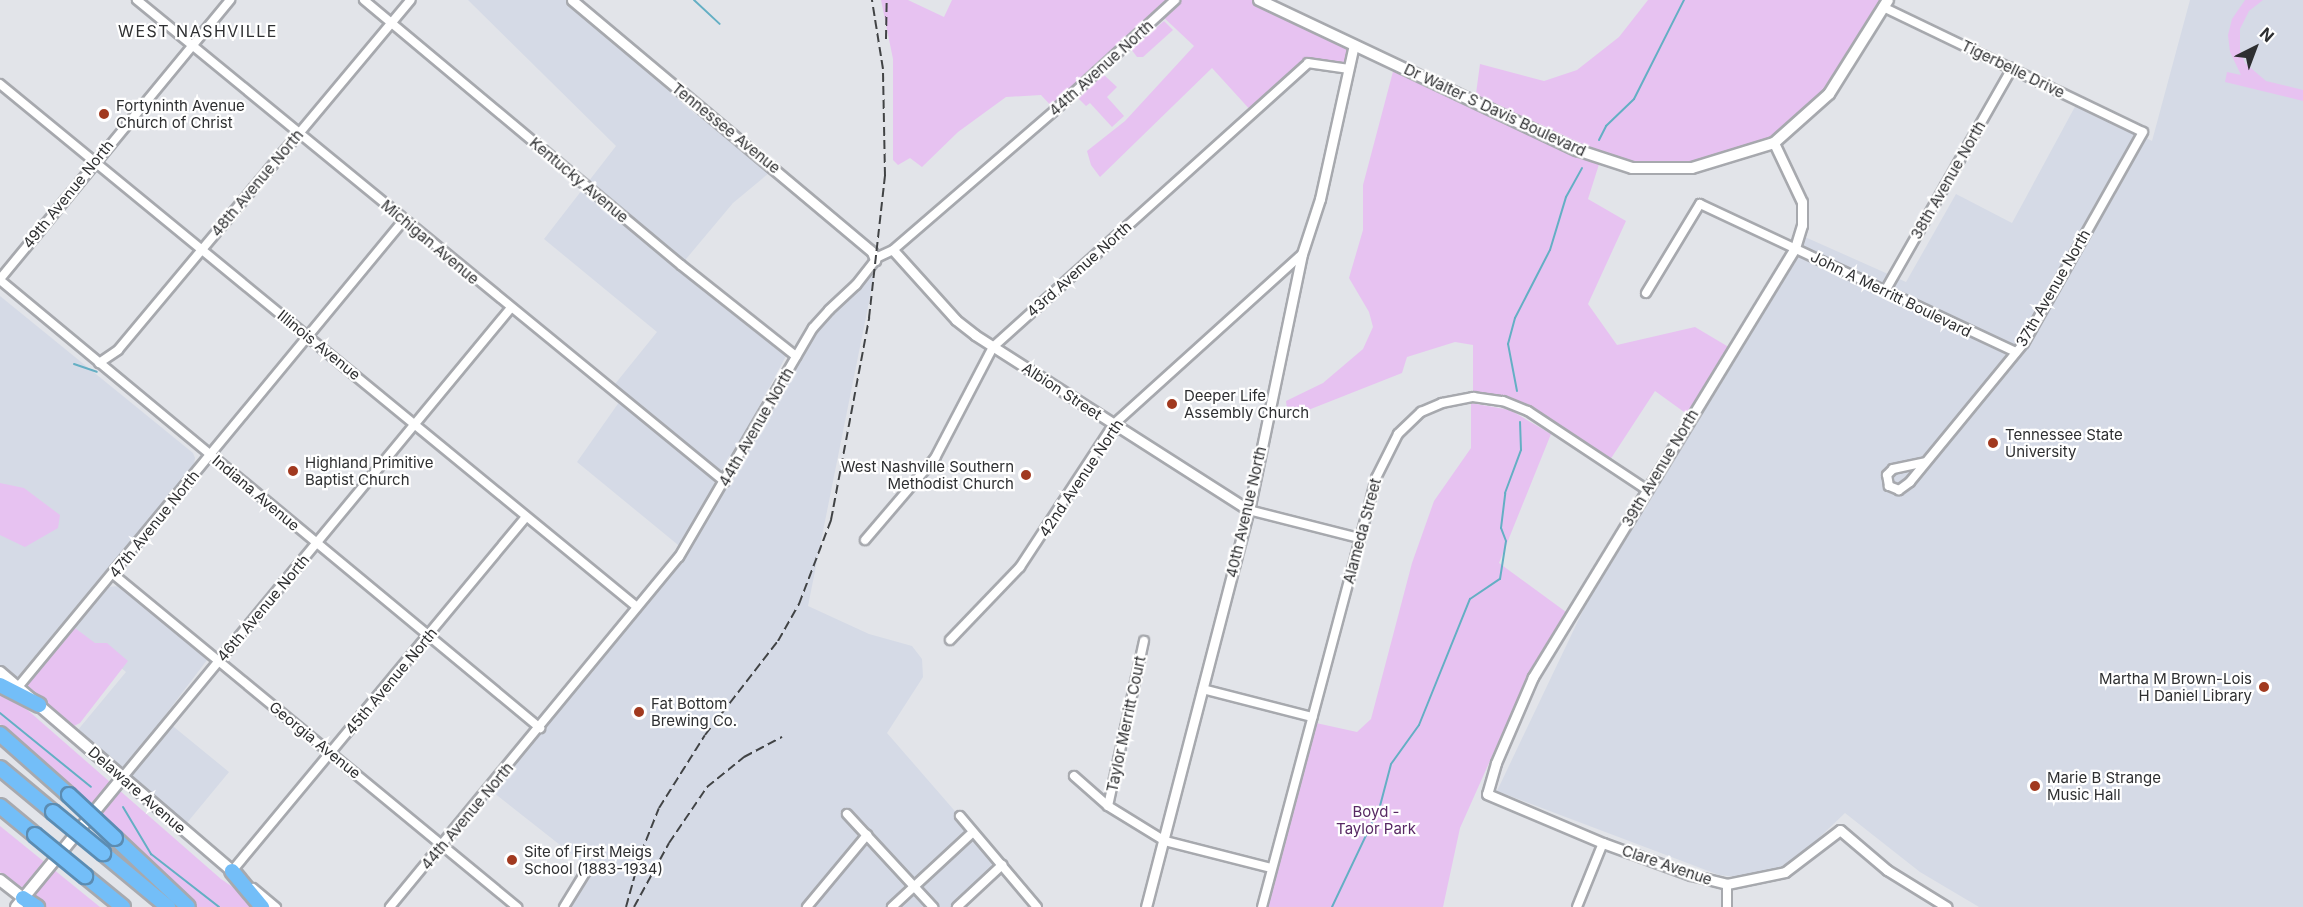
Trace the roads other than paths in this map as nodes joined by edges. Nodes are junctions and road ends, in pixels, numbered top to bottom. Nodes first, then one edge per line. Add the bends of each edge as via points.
1 (137, 0) edge
2 (230, 0) edge
3 (364, 0) edge
4 (411, 0) edge
5 (572, 0) edge
6 (1175, 0) edge
7 (1259, 0) edge
8 (1886, 4) edge
9 (392, 24) junction
10 (1354, 45) junction
11 (191, 46) junction
12 (2012, 68) junction
13 (1349, 69) junction
14 (0, 84) edge
15 (300, 132) junction
16 (2143, 132) joint
17 (1774, 143) junction
18 (95, 160) junction
19 (403, 220) junction
20 (1795, 248) junction
21 (202, 249) junction
22 (893, 250) junction
23 (1302, 254) junction
24 (875, 260) junction
25 (0, 280) edge
26 (1885, 291) junction
27 (1646, 293) dead end
28 (510, 309) junction
29 (307, 336) junction
30 (993, 347) junction
31 (2016, 352) junction
32 (796, 356) junction
33 (99, 363) junction
34 (414, 424) junction
35 (1114, 424) junction
36 (209, 455) junction
37 (1925, 462) junction
38 (725, 482) junction
39 (1646, 489) junction
40 (1249, 510) junction
41 (526, 517) junction
42 (1359, 538) junction
43 (865, 540) dead end
44 (316, 543) junction
45 (113, 574) junction
46 (637, 607) junction
47 (429, 636) junction
48 (950, 639) dead end
49 (1144, 641) dead end
50 (217, 662) junction
51 (0, 672) edge
52 (0, 685) edge
53 (18, 687) junction
54 (1203, 689) junction
55 (39, 705) junction
56 (1312, 717) junction
57 (540, 728) junction
58 (0, 734) edge
59 (332, 753) junction
60 (0, 768) edge
61 (1074, 776) dead end
62 (122, 778) junction
63 (1487, 794) joint
64 (0, 806) edge
65 (1108, 806) junction
66 (848, 814) dead end
67 (960, 816) dead end
68 (973, 832) junction
69 (867, 835) junction
70 (1165, 841) junction
71 (1603, 843) junction
72 (444, 844) junction
73 (1002, 865) junction
74 (588, 868) dead end
75 (1272, 868) junction
76 (232, 871) junction
77 (0, 879) edge
78 (1727, 884) junction
79 (914, 887) junction
80 (24, 904) edge
81 (37, 907) edge
82 (123, 907) edge
83 (168, 907) edge
84 (188, 907) edge
85 (262, 907) edge
86 (276, 907) edge
87 (390, 907) edge
88 (517, 907) edge
89 (564, 907) edge
90 (807, 907) edge
91 (892, 907) edge
92 (933, 907) edge
93 (957, 907) edge
94 (1037, 907) edge
95 (1146, 907) edge
96 (1262, 907) edge
97 (1577, 907) edge
98 (1727, 907) edge
99 (1947, 907) edge

1 - 11 street, Michigan Avenue
2 - 11 street, 49th Avenue North
3 - 9 street, Kentucky Avenue
4 - 9 street, 48th Avenue North
5 - 24 street, Tennessee Avenue via 872,252
6 - 22 street, 44th Avenue North
7 - 10 main road, Dr Walter S Davis Boulevard
8 - 12 street, Tigerbelle Drive
8 - 17 main road, Dr Walter S Davis Boulevard via 1829,94
9 - 15 street, 48th Avenue North
9 - 32 street, Kentucky Avenue
10 - 13 street, 40th Avenue North
10 - 17 main road, Dr Walter S Davis Boulevard via 1577,150 1632,168 1692,168
11 - 15 street, Michigan Avenue
11 - 18 street, 49th Avenue North
12 - 16 street, Tigerbelle Drive
12 - 26 street, 38th Avenue North
13 - 23 street, 40th Avenue North via 1320,199
13 - 30 street, 43rd Avenue North via 1308,63
14 - 18 street, Illinois Avenue
15 - 19 street, Michigan Avenue
15 - 21 street, 48th Avenue North
16 - 31 street, 37th Avenue North
17 - 20 street, 39th Avenue North via 1802,202 1802,225
18 - 21 street, Illinois Avenue
18 - 25 street, 49th Avenue North
19 - 28 street, Michigan Avenue
19 - 29 street, 47th Avenue North
20 - 26 street, John A Merritt Boulevard
20 - 27 street, John A Merritt Boulevard via 1700,204
20 - 39 street, 39th Avenue North
21 - 29 street, Illinois Avenue
21 - 33 street, 48th Avenue North via 118,350
22 - 24 street, 44th Avenue North
22 - 30 street, Albion Street via 956,320
23 - 35 street, 42nd Avenue North
23 - 40 street, 40th Avenue North
24 - 32 street, 44th Avenue North via 819,322
25 - 33 street, Indiana Avenue
26 - 31 street, John A Merritt Boulevard
28 - 34 street, 46th Avenue North
28 - 38 street, Michigan Avenue
29 - 34 street, Illinois Avenue
29 - 36 street, 47th Avenue North
30 - 35 street, Albion Street
30 - 43 street, 43rd Avenue North via 935,458
31 - 37 street, 37th Avenue North
32 - 38 street, 44th Avenue North
33 - 36 street, Indiana Avenue
34 - 41 street, Illinois Avenue
34 - 44 street, 46th Avenue North
35 - 40 street, Albion Street
35 - 48 street, 42nd Avenue North via 1020,567
36 - 44 street, Indiana Avenue
36 - 45 street, 47th Avenue North
37 - 37 street, 37th Avenue North via 1893,469 1887,476 1889,486 1903,489
38 - 46 street, 44th Avenue North via 679,557
39 - 42 street, Alameda Street via 1528,411 1500,400 1460,398 1421,412 1395,438 1378,468
39 - 63 street, 39th Avenue North via 1533,677
40 - 42 street
40 - 54 street, 40th Avenue North
41 - 46 street, Illinois Avenue
41 - 47 street, 45th Avenue North
42 - 56 street, Alameda Street
44 - 47 street, Indiana Avenue
44 - 50 street, 46th Avenue North
45 - 50 street, Georgia Avenue
45 - 53 street, 47th Avenue North
46 - 57 street, 44th Avenue North
47 - 57 street, Indiana Avenue
47 - 59 street, 45th Avenue North
49 - 65 street, Taylor Merritt Court
50 - 59 street, Georgia Avenue
50 - 62 street, 46th Avenue North
51 - 53 main road, Delaware Avenue
52 - 55 highway
53 - 55 main road, Delaware Avenue
54 - 56 street
54 - 70 street, 40th Avenue North
55 - 62 main road, Delaware Avenue
56 - 75 street, Alameda Street
57 - 72 street, 44th Avenue North
58 - 84 highway, bridge
59 - 72 street, Georgia Avenue
59 - 76 street, 45th Avenue North
60 - 83 highway, bridge
61 - 65 street
62 - 76 main road, Delaware Avenue
62 - 80 main road, 46th Avenue North
63 - 71 street, Clare Avenue
64 - 82 highway, bridge
65 - 70 street
66 - 69 street
67 - 68 street
68 - 73 street
68 - 79 street
69 - 79 street
69 - 90 street
70 - 75 street
70 - 95 street, 40th Avenue North
71 - 78 street, Clare Avenue
71 - 97 street
72 - 87 street, 44th Avenue North
72 - 88 street, Georgia Avenue
73 - 93 street
73 - 94 street
74 - 89 street
75 - 96 street, Alameda Street
76 - 85 highway
76 - 86 street, Delaware Avenue
77 - 80 main road
78 - 98 street
78 - 99 street, Clare Avenue via 1785,872 1840,830 1887,870
79 - 91 street
79 - 92 street
80 - 81 highway

